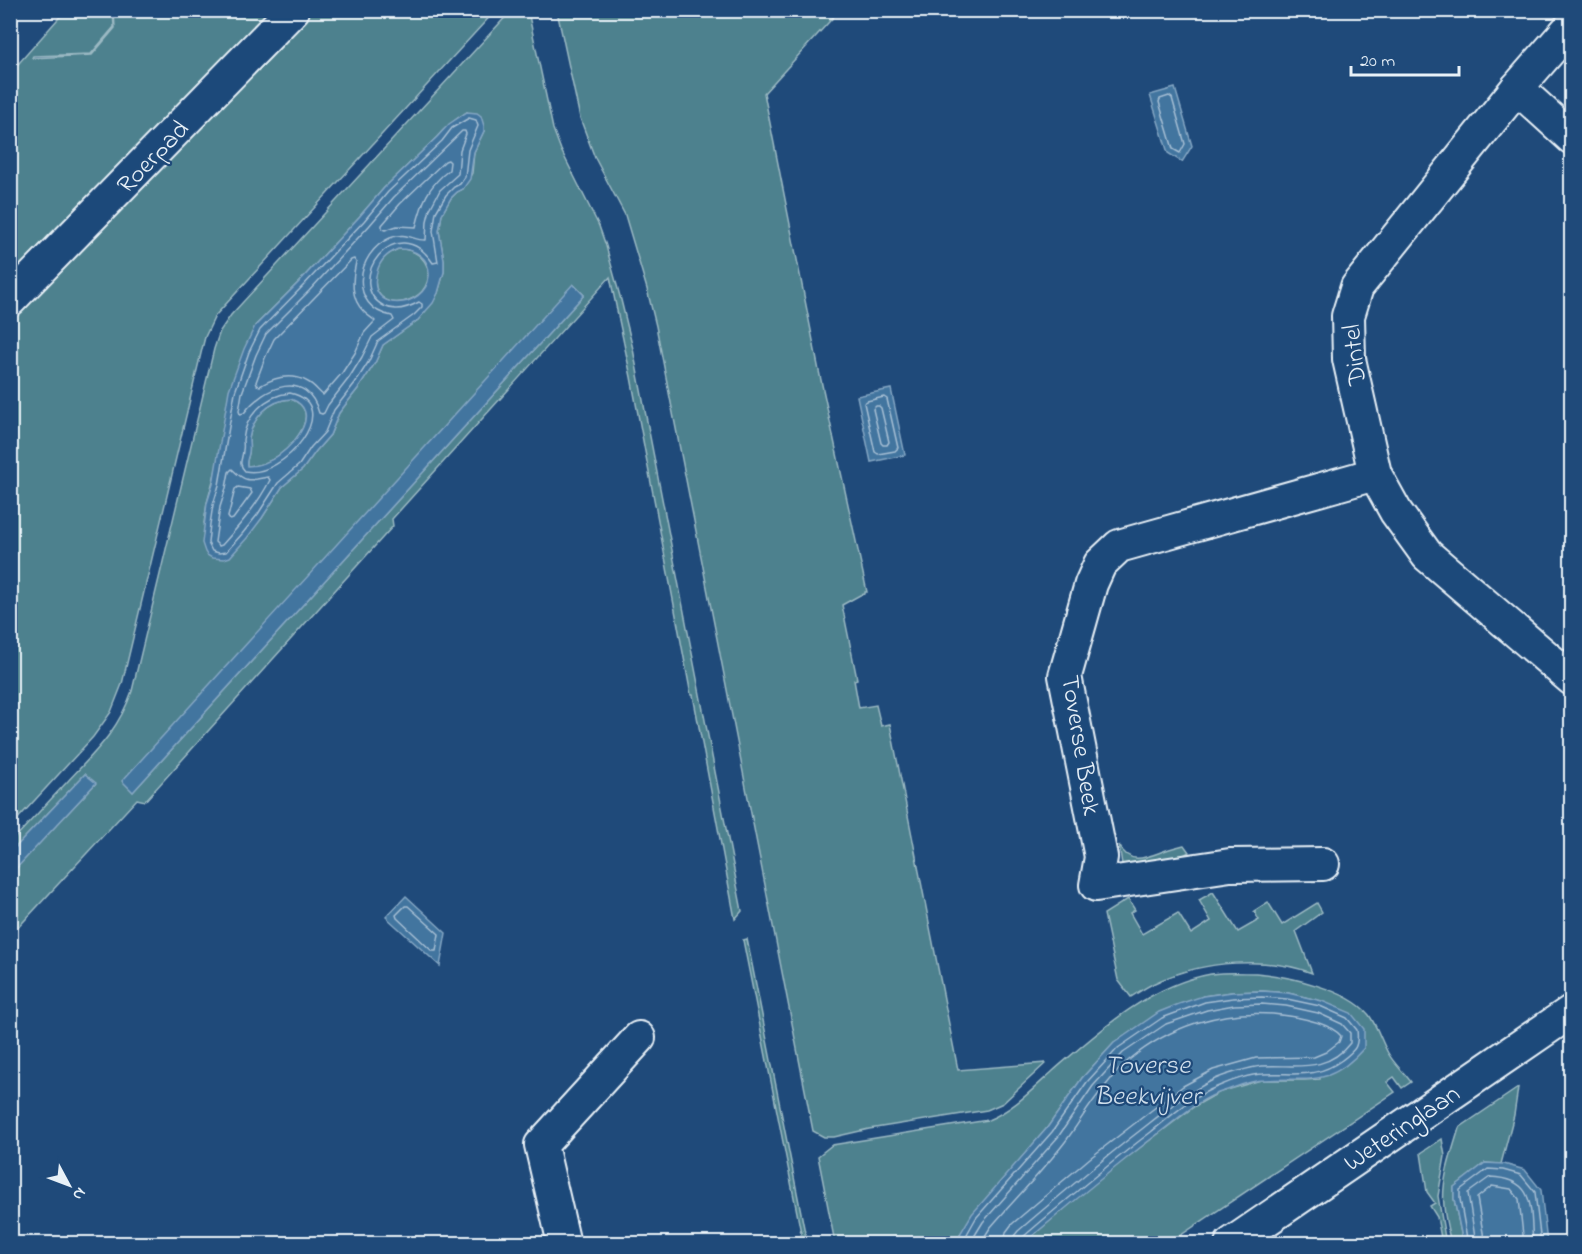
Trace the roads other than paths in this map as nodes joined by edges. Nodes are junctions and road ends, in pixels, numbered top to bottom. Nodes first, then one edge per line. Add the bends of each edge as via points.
1 (293, 10) edge
2 (1572, 25) edge
3 (1517, 88) junction
4 (1572, 138) edge
5 (10, 300) edge
6 (1375, 474) junction
7 (1572, 679) edge
8 (1323, 864) dead end
9 (1572, 1011) edge
10 (639, 1038) dead end
11 (564, 1244) edge
12 (1230, 1244) edge

1 - 5 street, Roerpad
2 - 3 street, Dintel
3 - 4 street
3 - 6 street, Dintel via 1357,287 1348,316 1349,359
6 - 7 street, Dintel via 1427,555
6 - 8 street, Toverse Beek via 1119,546 1100,564 1090,584 1065,676 1101,858 1096,885 1230,865
9 - 12 street, Weteringlaan
10 - 11 street via 541,1145

